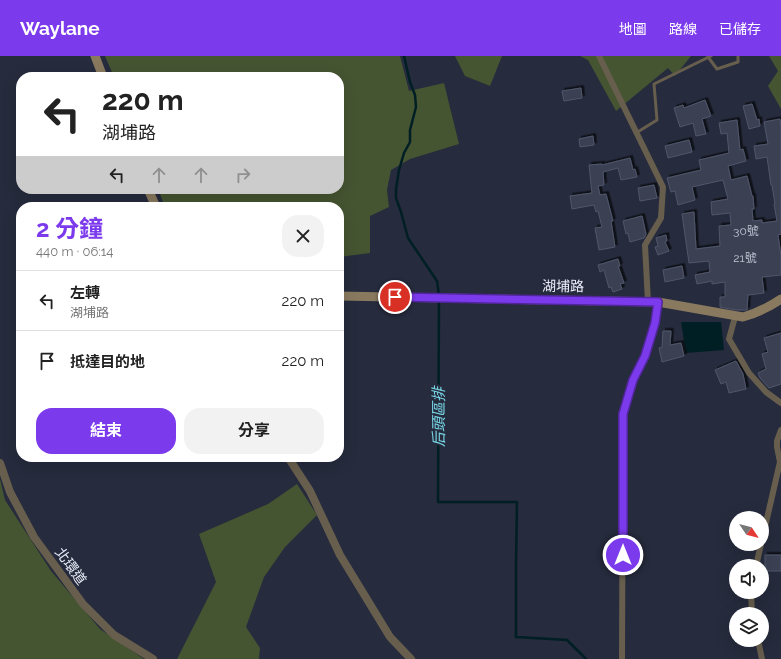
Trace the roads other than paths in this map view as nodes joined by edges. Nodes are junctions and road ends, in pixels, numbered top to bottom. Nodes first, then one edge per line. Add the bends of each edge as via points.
1 (95, 56) edge
2 (599, 56) edge
3 (738, 56) edge
4 (710, 57) edge
5 (101, 72) edge
6 (636, 133) junction
7 (344, 296) edge
8 (781, 299) edge
9 (648, 302) junction
10 (658, 302) junction
11 (735, 316) junction
12 (781, 403) edge
13 (781, 430) edge
14 (291, 462) edge
15 (0, 463) edge
16 (769, 511) edge
17 (759, 647) edge
18 (153, 659) edge
19 (411, 659) edge
20 (622, 659) edge
21 (762, 659) edge

1 - 5 main road
2 - 6 street
3 - 4 lane via 738,62 717,69
4 - 6 lane via 654,84 657,120
6 - 9 street via 663,187 661,218 645,245
7 - 9 main road, 湖埔路
8 - 11 main road, 湖埔路 via 755,314
9 - 10 main road, 湖埔路
10 - 11 main road, 湖埔路
10 - 20 street via 647,350 633,380 623,414
11 - 12 street via 729,339 749,373 766,392
13 - 16 street via 777,441 780,462
14 - 19 street via 310,491 340,555 386,631
15 - 18 street, 北環道 via 10,492 34,537 83,604 114,635
17 - 21 street

